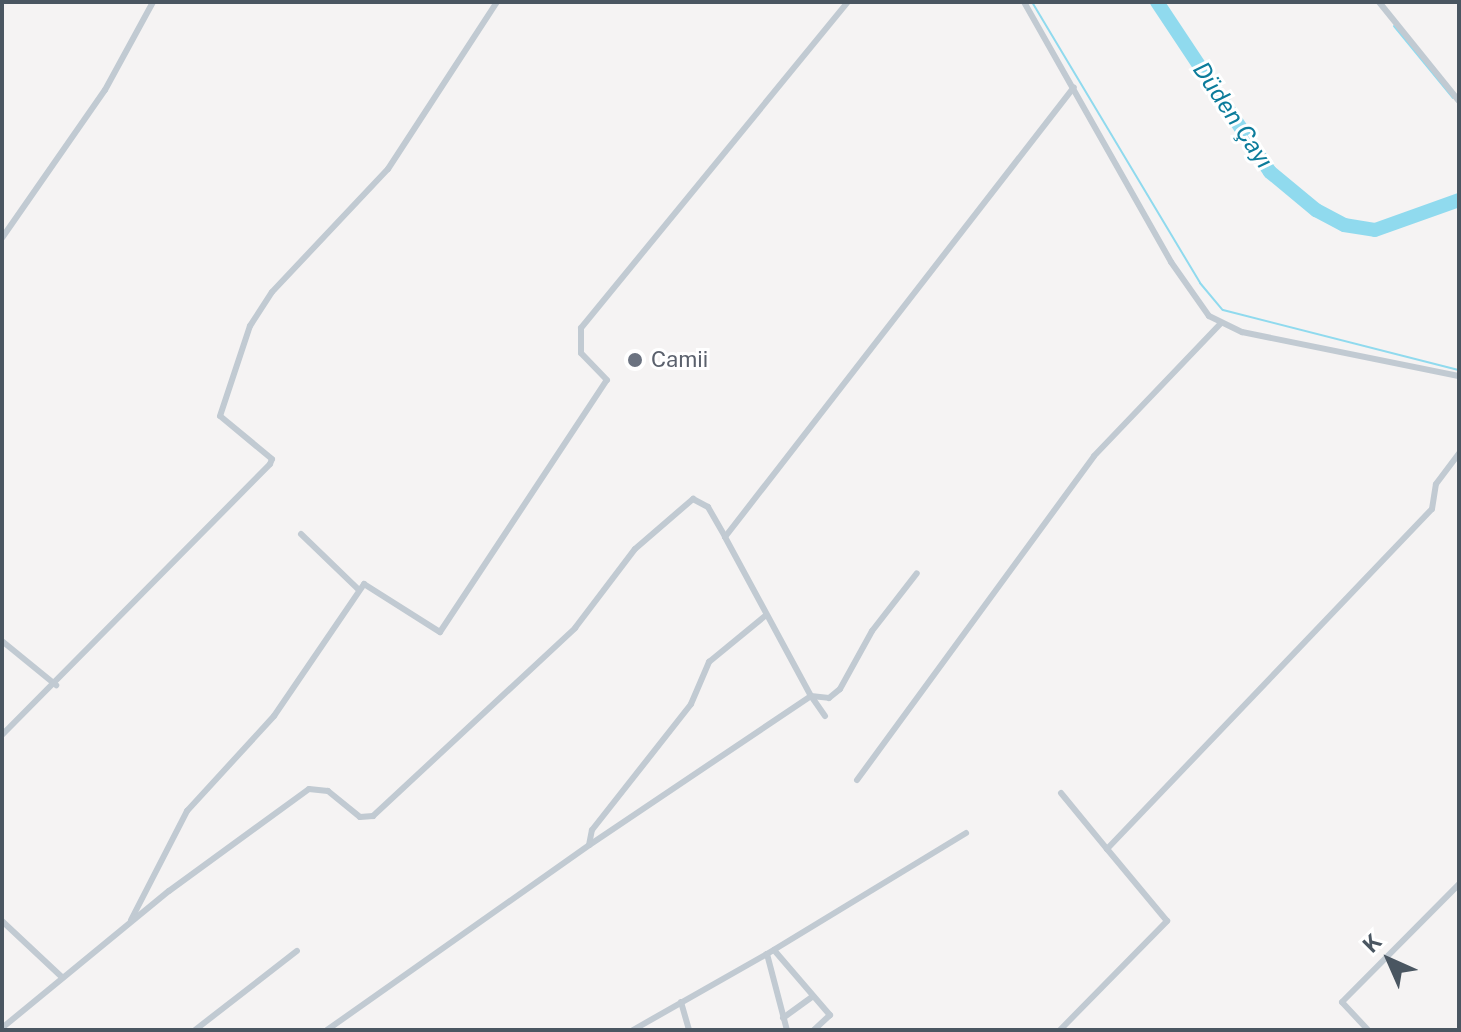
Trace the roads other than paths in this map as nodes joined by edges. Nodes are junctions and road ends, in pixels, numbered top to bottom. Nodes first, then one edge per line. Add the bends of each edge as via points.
1 (153, 2) edge
2 (497, 2) edge
3 (848, 2) edge
4 (1024, 2) edge
5 (1379, 2) edge
6 (1074, 87) junction
7 (1459, 101) edge
8 (2, 238) edge
9 (1221, 323) junction
10 (1459, 376) edge
11 (1459, 453) edge
12 (301, 534) dead end
13 (725, 537) junction
14 (917, 573) dead end
15 (358, 589) junction
16 (765, 616) junction
17 (2, 641) edge
18 (56, 685) junction
19 (811, 696) junction
20 (825, 716) dead end
21 (2, 735) edge
22 (857, 780) dead end
23 (1061, 793) dead end
24 (966, 833) dead end
25 (589, 845) junction
26 (1107, 849) junction
27 (1459, 884) edge
28 (2, 921) edge
29 (130, 924) junction
30 (297, 951) dead end
31 (771, 952) junction
32 (63, 978) junction
33 (813, 996) junction
34 (681, 1002) junction
35 (783, 1018) junction
36 (2, 1028) edge
37 (195, 1030) edge
38 (327, 1030) edge
39 (633, 1030) edge
40 (689, 1030) edge
41 (787, 1030) edge
42 (814, 1030) edge
43 (1060, 1030) edge
44 (1368, 1030) edge

1 - 8 street via 105,90
2 - 18 street via 388,169 272,292 250,326 220,416 272,459 270,464 121,608
3 - 15 street via 581,328 581,353 607,380 440,632 369,584
4 - 6 street
5 - 7 street
6 - 9 street via 1171,262 1200,306
6 - 13 street
9 - 10 street
9 - 22 street via 1094,456
11 - 26 street via 1436,484 1432,509
12 - 15 street
13 - 16 street
13 - 29 street via 708,507 693,499 635,549 554,648 373,816 360,817 328,791 309,789
14 - 19 street via 872,631 840,689 829,698
15 - 29 street via 274,716 187,811
16 - 19 street
16 - 25 street via 709,662 691,704 592,830
17 - 18 street
18 - 21 street
19 - 20 street
19 - 25 street
23 - 26 street
24 - 31 street
25 - 38 street
26 - 43 street via 1167,921
27 - 44 street via 1342,1002
28 - 32 street
29 - 32 street
30 - 37 street
31 - 33 street
31 - 34 street
31 - 35 street
32 - 36 street
33 - 35 street
33 - 42 street via 830,1015
34 - 39 street
34 - 40 street
35 - 41 street

